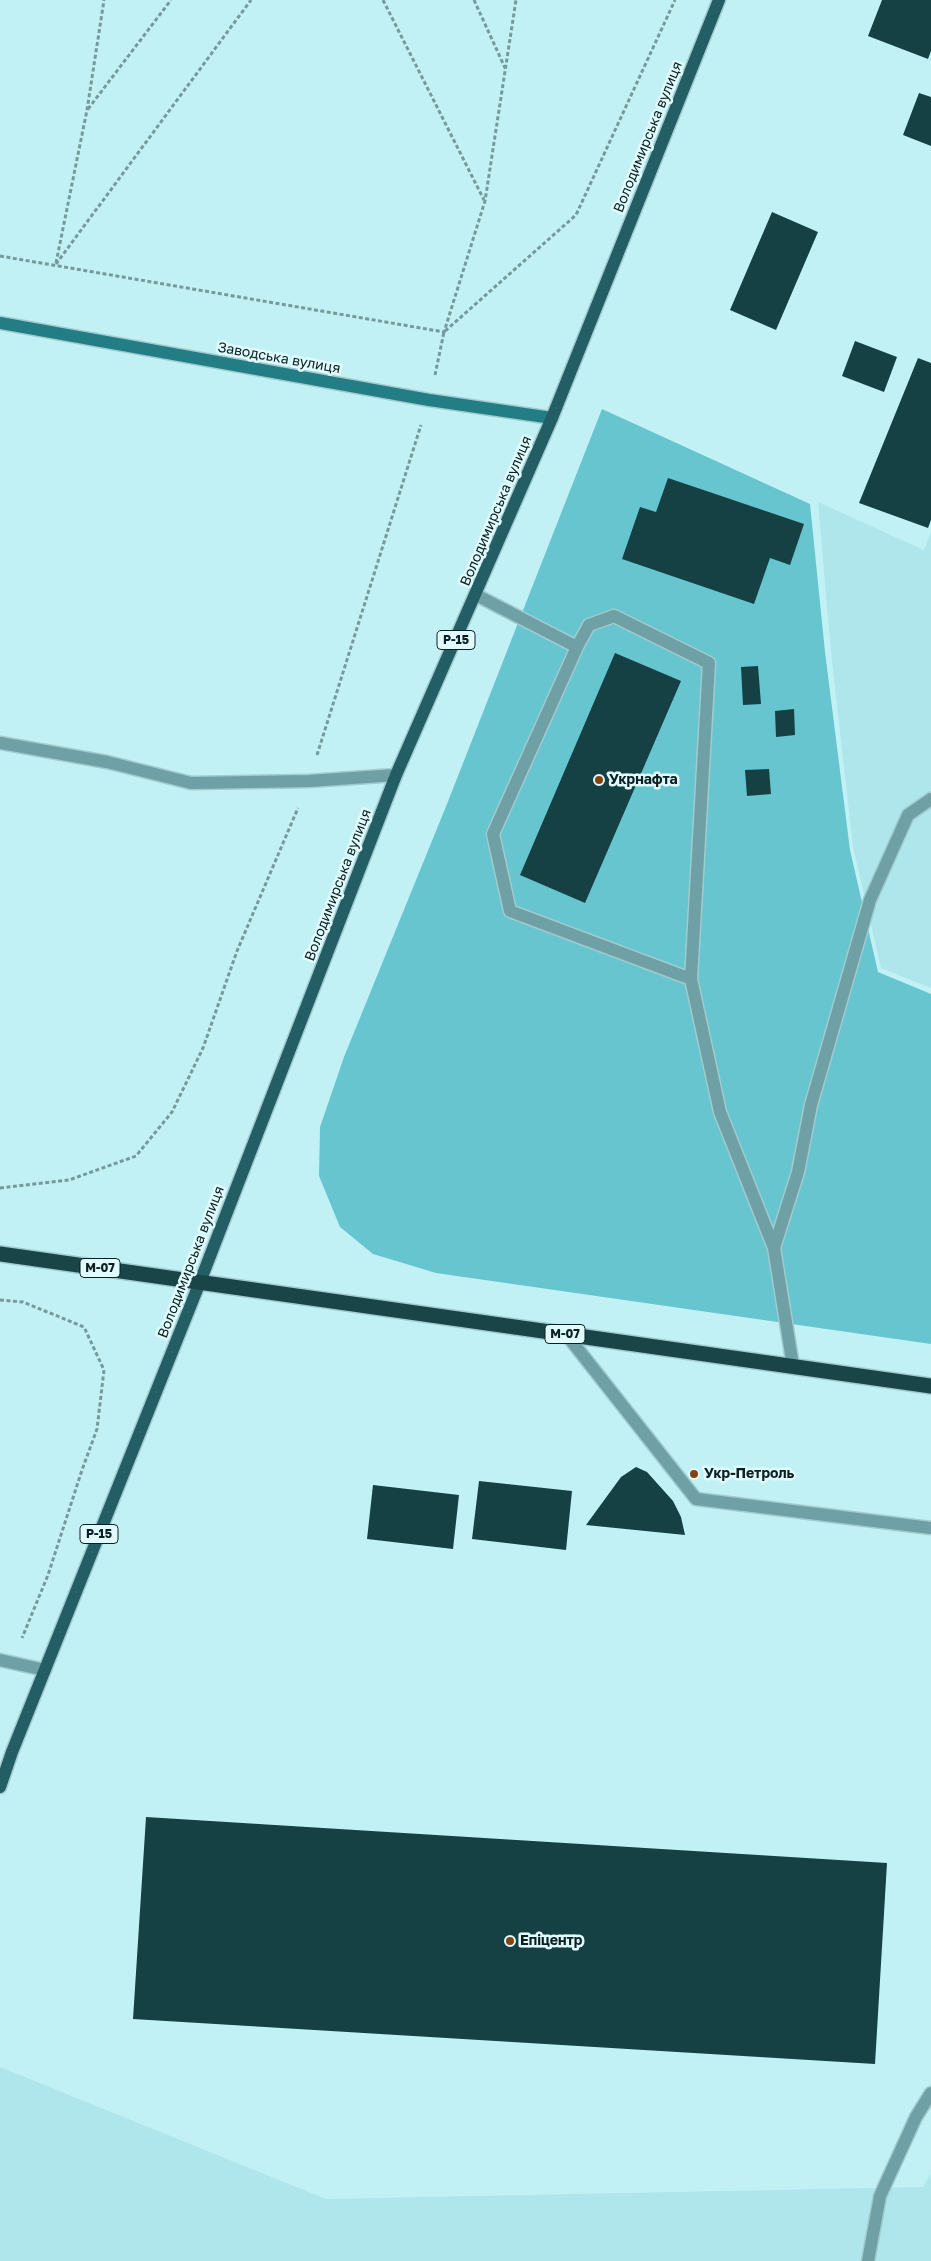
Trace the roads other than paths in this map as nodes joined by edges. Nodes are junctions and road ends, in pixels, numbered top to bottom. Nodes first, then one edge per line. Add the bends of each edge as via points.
1 (719, 0) edge
2 (0, 323) edge
3 (552, 418) junction
4 (476, 595) junction
5 (577, 647) junction
6 (0, 743) edge
7 (396, 775) junction
8 (931, 799) edge
9 (692, 979) junction
10 (774, 1248) junction
11 (0, 1254) edge
12 (200, 1282) junction
13 (566, 1334) junction
14 (793, 1366) junction
15 (931, 1386) edge
16 (931, 1528) edge
17 (6, 1661) edge
18 (45, 1670) junction
19 (0, 1785) edge
20 (931, 2093) edge
21 (868, 2261) edge

1 - 3 main road, Володимирська вулиця / Р-15
2 - 3 street, Заводська вулиця via 429,400
3 - 4 main road, Володимирська вулиця / Р-15
4 - 5 lane
4 - 7 main road, Володимирська вулиця / Р-15
5 - 9 lane via 590,625 614,616 709,663
5 - 9 lane via 493,834 510,911
6 - 7 lane via 107,762 190,783 309,781
7 - 12 main road, Володимирська вулиця / Р-15
8 - 10 lane via 908,815 870,900 811,1105 798,1172
9 - 10 lane via 720,1112
10 - 14 lane
11 - 12 highway, М-07
12 - 13 highway, М-07
12 - 18 main road, Володимирська вулиця / Р-15
13 - 14 highway, М-07
13 - 16 lane via 696,1500
14 - 15 highway, М-07
17 - 18 lane
18 - 19 main road, Володимирська вулиця / Р-15
20 - 21 lane via 916,2117 880,2196

